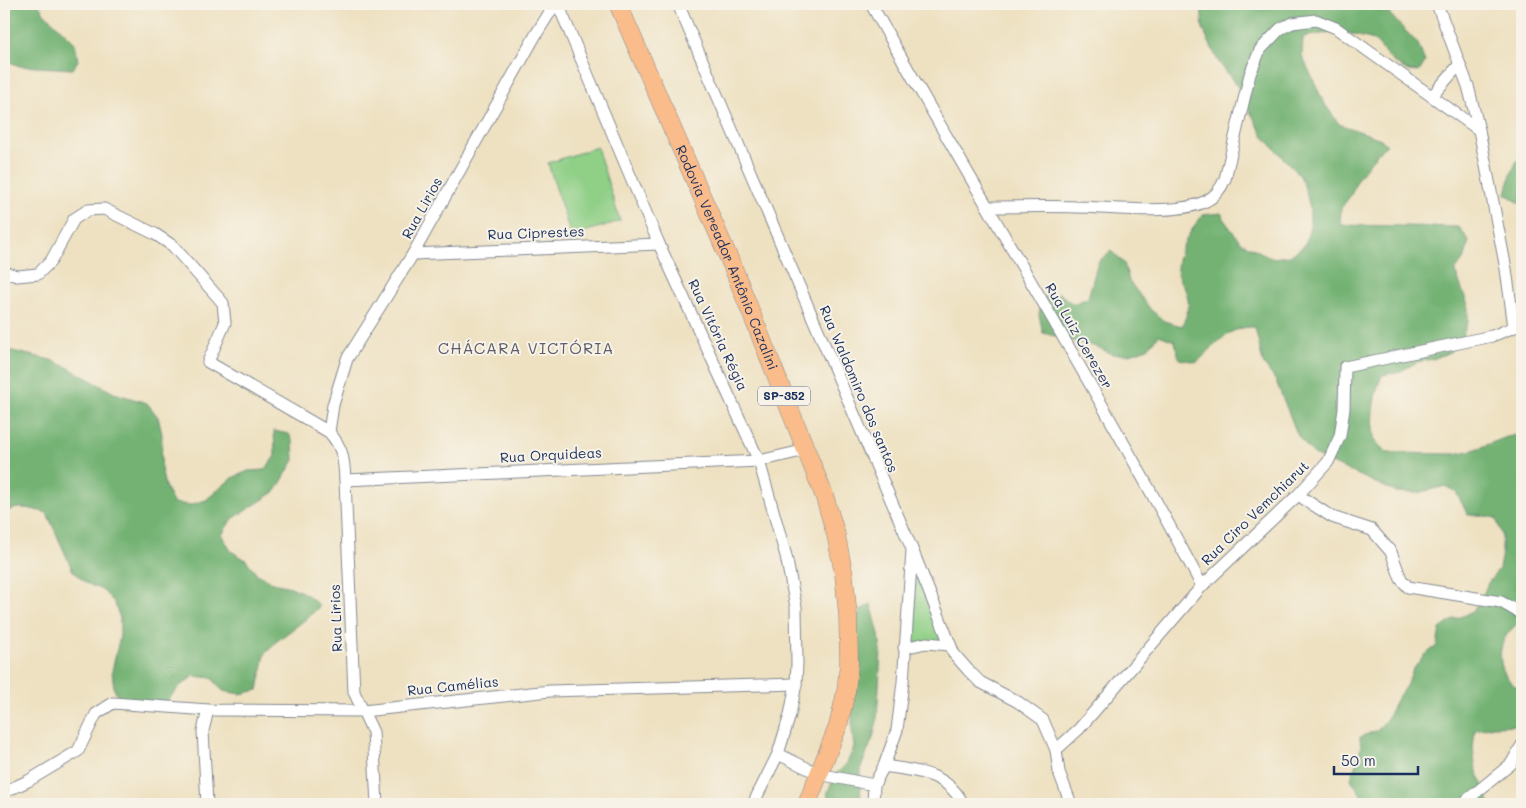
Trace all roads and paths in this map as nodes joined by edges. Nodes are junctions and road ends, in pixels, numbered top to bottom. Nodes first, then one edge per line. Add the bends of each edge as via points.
1 (557, 4) edge
2 (618, 4) edge
3 (678, 4) edge
4 (871, 4) edge
5 (1437, 4) edge
6 (1460, 66) junction
7 (1432, 96) junction
8 (1479, 130) junction
9 (988, 207) junction
10 (659, 244) junction
11 (413, 254) junction
12 (4, 272) edge
13 (1518, 326) edge
14 (329, 432) junction
15 (806, 450) junction
16 (759, 461) junction
17 (345, 480) junction
18 (1298, 495) junction
19 (912, 549) junction
20 (1202, 586) junction
21 (1522, 614) edge
22 (950, 645) junction
23 (904, 648) junction
24 (796, 684) junction
25 (208, 710) junction
26 (363, 711) junction
27 (1522, 745) edge
28 (1056, 750) junction
29 (778, 754) junction
30 (884, 766) junction
31 (819, 774) junction
32 (874, 785) junction
33 (4, 792) edge
34 (207, 804) edge
35 (377, 804) edge
36 (753, 804) edge
37 (807, 804) edge
38 (873, 804) edge
39 (963, 804) edge
40 (1071, 804) edge
41 (1462, 804) edge

1 - 10 street, Rua Vitória Régia
1 - 11 street, Rua Lirios via 535,36
2 - 15 main road, Rodovia Vereador Antônio Cazalini / SP-352 via 734,270
3 - 19 street, Rua Waldomiro dos santos
4 - 9 street, Rua Luiz Cerezer
5 - 6 street
6 - 7 street
6 - 8 street
7 - 8 street
7 - 9 street via 1336,28 1316,20 1292,22 1260,50 1250,74 1226,179 1219,192 1205,202 1186,208 1155,210
8 - 13 street
9 - 20 street, Rua Luiz Cerezer via 1144,478
10 - 11 street, Rua Ciprestes
10 - 16 street, Rua Vitória Régia
11 - 14 street, Rua Lirios via 347,359 332,404
12 - 14 street, Rua Lirios via 17,276 38,274 51,261 74,219 88,210 104,208 174,246 223,303 225,323 208,362
13 - 18 street, Rua Ciro Vemchiarut via 1492,336 1345,367 1340,436 1328,462
14 - 17 street, Rua Lirios via 339,444
15 - 16 street, Rua Orquideas
15 - 31 main road, Rodovia Vereador Antônio Cazalini / SP-352 via 836,535 848,616 846,692 838,726
16 - 17 street, Rua Orquideas
16 - 24 street, Rua Vitória Régia via 786,556 796,607
17 - 26 street, Rua Lirios via 354,692
18 - 20 street, Rua Ciro Vemchiarut
18 - 21 street via 1332,517 1372,530 1391,552 1401,579 1408,587 1500,602
19 - 22 street, Rua Waldomiro dos santos
19 - 23 street
20 - 28 street, Rua Ciro Vemchiarut via 1079,729
22 - 23 street via 926,643
22 - 28 street, Rua Waldomiro dos santos via 954,654 980,682 1018,702 1043,720
23 - 30 street via 897,730
24 - 26 street, Rua Camélias via 550,690
24 - 29 street, Rua Vitória Régia
25 - 26 street, Rua Camélias
25 - 33 street, Rua Camélias via 113,703 96,714 78,751
25 - 34 street via 203,730
26 - 35 street, Rua Lirios via 373,732
27 - 41 street via 1511,764
28 - 40 street, Rua Waldomiro dos santos
29 - 31 street
29 - 36 street, Rua Vitória Régia
30 - 32 street
30 - 39 street via 940,778 958,794
31 - 32 street
31 - 37 main road, Rodovia Vereador Antônio Cazalini / SP-352
32 - 38 street

